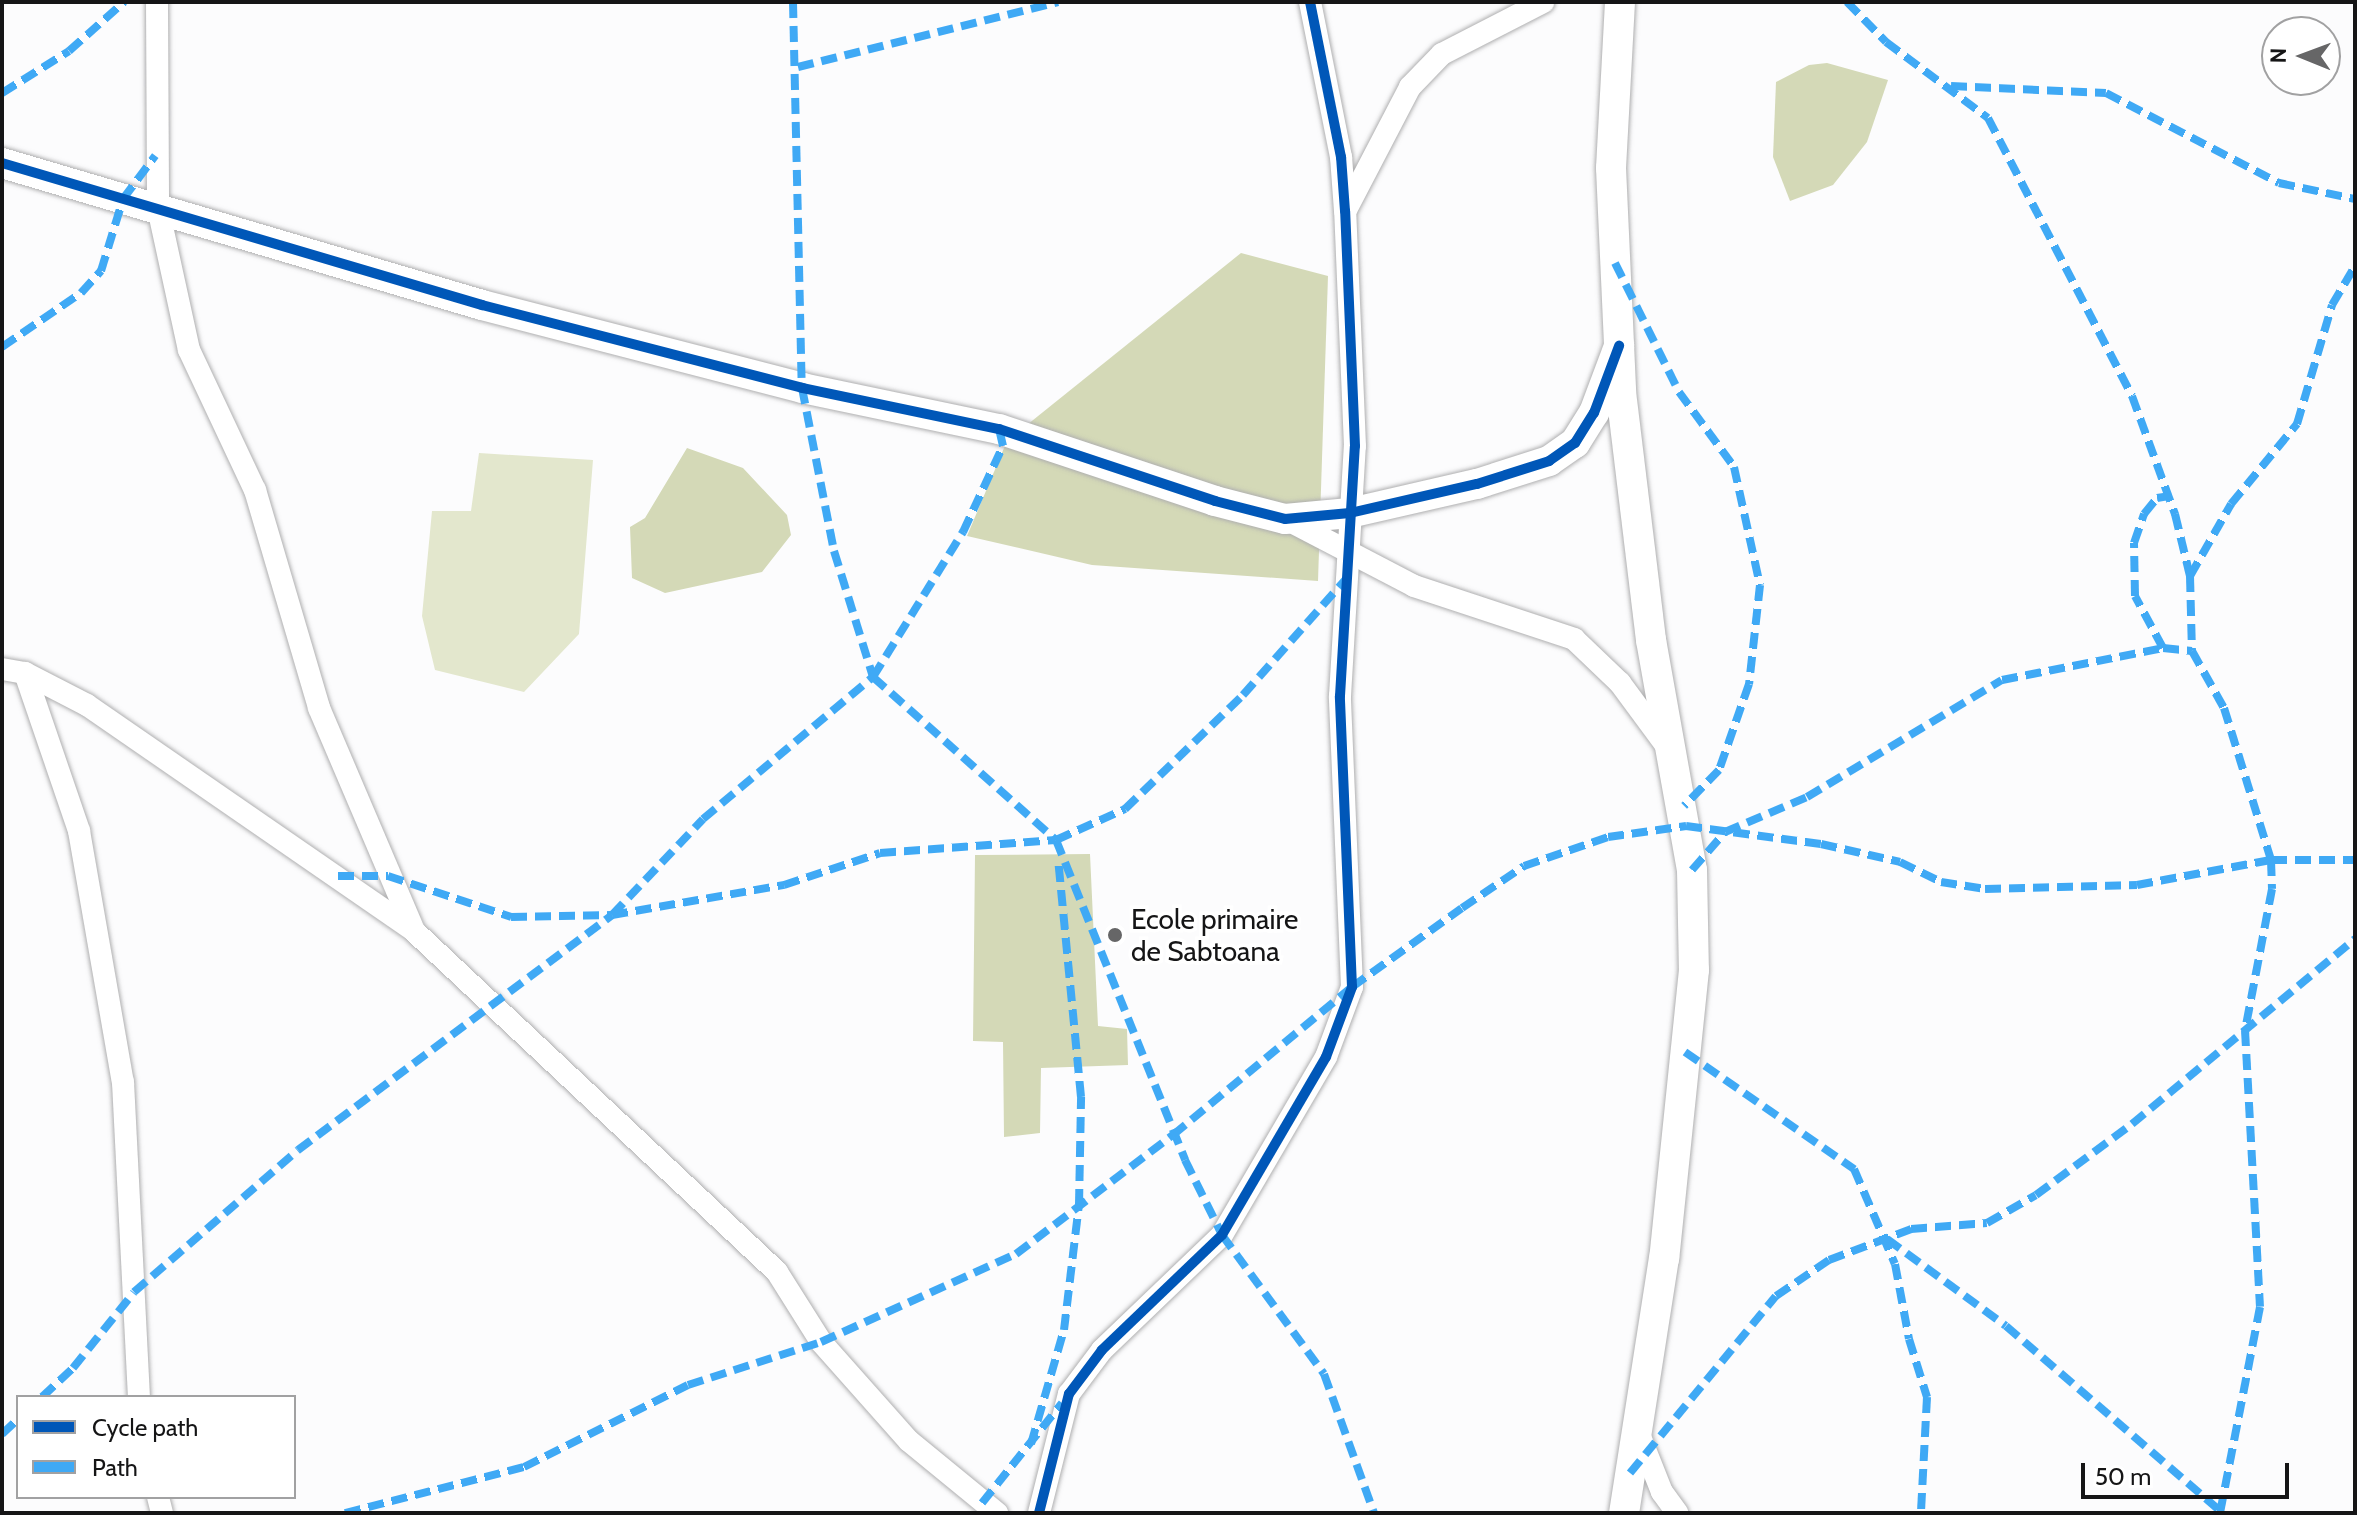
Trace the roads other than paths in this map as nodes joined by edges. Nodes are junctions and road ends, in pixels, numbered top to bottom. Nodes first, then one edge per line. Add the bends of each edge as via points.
1 (157, 2) edge
2 (1310, 2) edge
3 (1543, 2) edge
4 (1620, 2) edge
5 (2, 163) edge
6 (158, 208) junction
7 (1345, 211) junction
8 (1619, 346) junction
9 (1350, 513) junction
10 (1285, 519) junction
11 (1348, 548) junction
12 (2, 669) edge
13 (25, 673) junction
14 (1672, 753) junction
15 (414, 931) junction
16 (139, 1395) edge
17 (1637, 1429) junction
18 (984, 1510) edge
19 (1039, 1513) edge
20 (1624, 1513) edge
21 (1677, 1513) edge

1 - 6 street
2 - 7 street via 1341,157
3 - 7 street via 1442,54 1410,87
4 - 8 street via 1611,168
5 - 6 street
6 - 10 street via 482,305 720,368 999,429
6 - 15 street via 189,350 255,490 319,708
7 - 9 street via 1355,446
8 - 9 street via 1594,413 1575,443 1549,461
8 - 14 street via 1651,640
9 - 10 street
9 - 11 street
10 - 11 street
11 - 14 street via 1414,586 1574,639 1620,683
11 - 19 street via 1340,696 1352,987 1341,1026 1222,1235 1102,1350 1069,1394
12 - 13 street
13 - 15 street via 87,705
13 - 16 street via 79,831 123,1082
14 - 17 street via 1692,870 1694,970 1664,1258
15 - 18 street via 777,1272 831,1353 909,1441
17 - 20 street
17 - 21 street via 1662,1492

